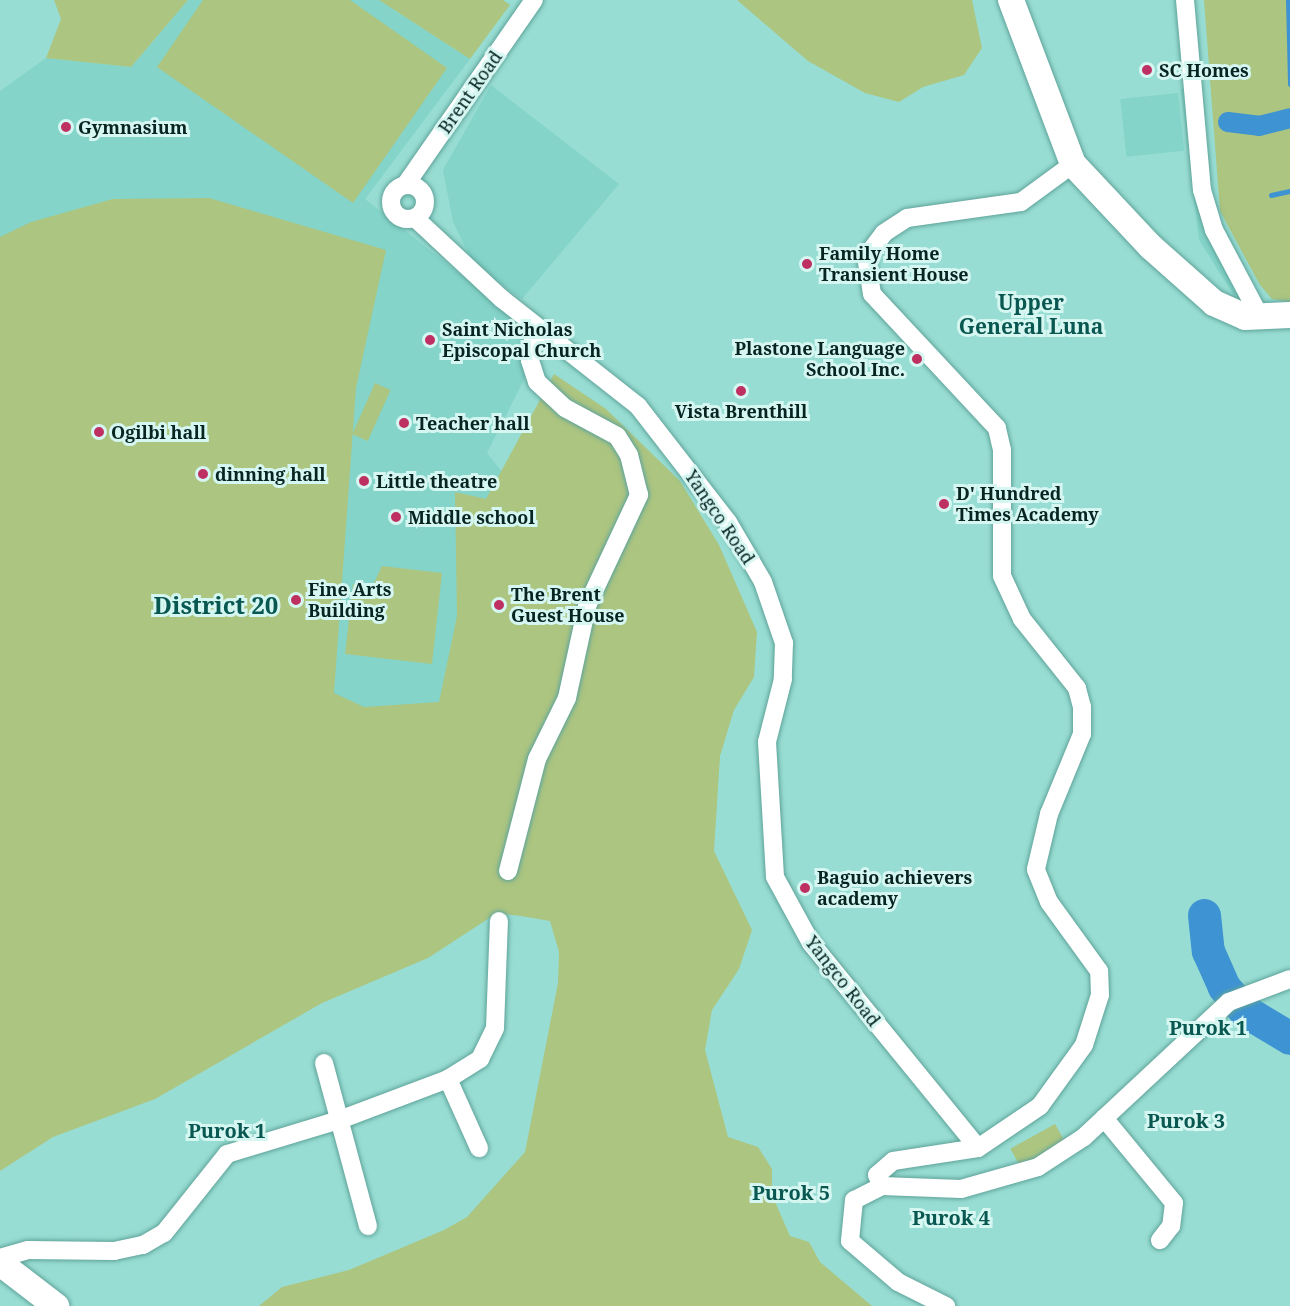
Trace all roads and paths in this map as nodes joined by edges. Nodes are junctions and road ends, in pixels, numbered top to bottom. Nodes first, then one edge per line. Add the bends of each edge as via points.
1 (534, 0) edge
2 (1011, 0) edge
3 (1185, 0) edge
4 (1073, 164) junction
5 (406, 184) junction
6 (416, 218) junction
7 (1290, 315) edge
8 (1260, 317) junction
9 (535, 326) junction
10 (508, 871) dead end
11 (499, 921) dead end
12 (1290, 979) edge
13 (324, 1063) dead end
14 (448, 1079) junction
15 (1104, 1118) junction
16 (342, 1119) junction
17 (479, 1148) dead end
18 (978, 1148) junction
19 (882, 1186) junction
20 (368, 1226) dead end
21 (1160, 1240) dead end
22 (0, 1258) edge
23 (0, 1263) edge
24 (56, 1306) edge
25 (946, 1306) edge

1 - 5 street, Brent Road
2 - 4 main road
3 - 8 street via 1204,198 1214,230
4 - 8 main road via 1203,295 1228,312
4 - 18 street via 1021,202 907,218 877,241 864,269 884,308 997,428 1002,450 1002,576 1022,619 1077,688 1082,707 1082,734 1049,814 1036,869 1049,902 1099,971 1095,1019 1058,1087 1041,1106
5 - 6 street via 425,197
5 - 6 street via 395,189 391,207 398,217
6 - 9 street, Yangco Road
7 - 8 main road
9 - 10 street via 530,360 537,382 565,408 617,436 629,455 639,495 587,606 567,698 537,759
9 - 18 street, Yangco Road via 638,406 728,522 763,582 784,643 783,679 767,742 775,877 811,943
11 - 14 street via 491,1044 480,1059
12 - 15 street via 1236,997
13 - 16 street
14 - 16 street
14 - 17 street
15 - 19 street via 1038,1167 986,1185
15 - 21 street via 1174,1203 1171,1226
16 - 20 street
16 - 22 street via 227,1154 164,1233 143,1245 114,1251 28,1250
18 - 19 street via 893,1161 877,1175
19 - 25 street via 854,1200 850,1241 898,1282
23 - 24 main road

